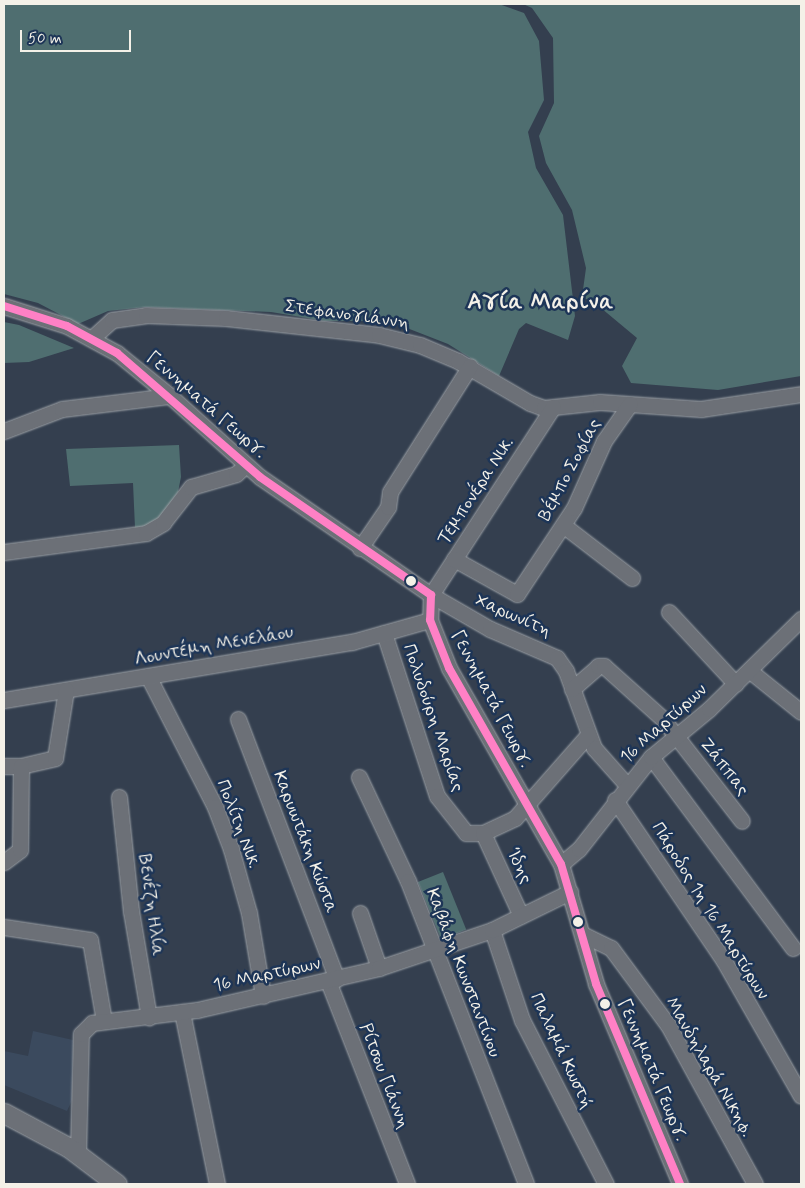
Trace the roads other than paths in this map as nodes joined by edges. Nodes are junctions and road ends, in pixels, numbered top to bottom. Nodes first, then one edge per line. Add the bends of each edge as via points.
1 (4, 306) edge
2 (92, 338) junction
3 (470, 366) junction
4 (801, 394) edge
5 (170, 396) junction
6 (630, 404) junction
7 (552, 407) junction
8 (4, 431) edge
9 (246, 465) junction
10 (563, 525) junction
11 (360, 548) junction
12 (4, 552) edge
13 (454, 559) junction
14 (632, 578) dead end
15 (431, 595) junction
16 (669, 612) dead end
17 (801, 619) edge
18 (430, 620) junction
19 (384, 633) junction
20 (750, 671) junction
21 (148, 676) junction
22 (736, 684) junction
23 (572, 688) junction
24 (66, 690) junction
25 (4, 700) edge
26 (801, 712) edge
27 (238, 719) dead end
28 (675, 734) junction
29 (588, 735) junction
30 (650, 757) junction
31 (4, 766) edge
32 (21, 766) junction
33 (359, 777) dead end
34 (626, 784) junction
35 (119, 797) dead end
36 (615, 800) junction
37 (529, 806) junction
38 (742, 821) dead end
39 (476, 834) junction
40 (4, 862) edge
41 (561, 864) junction
42 (570, 892) junction
43 (360, 913) dead end
44 (521, 916) junction
45 (4, 927) edge
46 (492, 930) junction
47 (582, 934) junction
48 (792, 948) dead end
49 (433, 950) junction
50 (379, 968) junction
51 (333, 980) junction
52 (263, 996) junction
53 (182, 1012) junction
54 (149, 1017) junction
55 (104, 1021) junction
56 (801, 1096) edge
57 (4, 1113) edge
58 (78, 1153) junction
59 (117, 1184) edge
60 (217, 1184) edge
61 (407, 1184) edge
62 (526, 1184) edge
63 (606, 1184) edge
64 (680, 1184) edge
65 (755, 1184) edge

1 - 2 street via 54,321
2 - 3 street, Στεφανογιάννη via 108,322 133,316 226,318 379,335 420,346
2 - 5 street, Γεννηματά Γεωργ.
3 - 7 street, Στεφανογιάννη via 535,406
3 - 11 street via 390,492 388,508
4 - 6 street, Στεφανογιάννη via 714,408
5 - 8 street via 62,409
5 - 9 street, Γεννηματά Γεωργ.
6 - 7 street, Στεφανογιάννη via 576,402
6 - 10 street, Βέμπο Σοφίας via 604,441
7 - 13 street, Τεμπονέρα Νικ.
9 - 11 street, Γεννηματά Γεωργ.
9 - 12 street via 236,474 191,487 163,523 146,533
10 - 13 street, Βέμπο Σοφίας via 517,594
10 - 14 street
11 - 15 street, Γεννηματά Γεωργ.
13 - 15 street, Τεμπονέρα Νικ.
15 - 18 street, Γεννηματά Γεωργ.
15 - 23 street, Χαρωνίτη via 490,629 550,654 561,663
16 - 22 street
17 - 20 street, 16 Μαρτύρων
18 - 19 street, Λουντέμη Μενελάου
18 - 37 street, Γεννηματά Γεωργ. via 454,679
19 - 21 street, Λουντέμη Μενελάου via 352,642
19 - 39 street, Πολυδούρη Μαρίας via 437,796 453,819
20 - 22 street, 16 Μαρτύρων
20 - 26 street
21 - 24 street, Λουντέμη Μενελάου
21 - 52 street, Πολίτη Νικ. via 215,807 232,849 249,913
22 - 28 street, 16 Μαρτύρων
23 - 28 street, Ζάππας via 601,665 652,709
23 - 29 street, Χαρωνίτη
24 - 25 street, Λουντέμη Μενελάου
24 - 32 street via 55,758
27 - 51 street, Καρυωτάκη Κώστα
28 - 30 street, 16 Μαρτύρων
28 - 38 street, Ζάππας
29 - 34 street, Χαρωνίτη via 604,762
29 - 37 street
30 - 34 street, 16 Μαρτύρων
30 - 48 street
31 - 32 street
32 - 40 street via 20,850
33 - 49 street, Καβάφη Κωνσταντίνου via 408,881
34 - 36 street, 16 Μαρτύρων
35 - 54 street, Βενέζη Ηλία via 131,911
36 - 41 street, 16 Μαρτύρων via 580,849
36 - 56 street, Πάροδος 1η 16 Μαρτύρων via 724,962
37 - 39 street via 515,818
37 - 41 street, Γεννηματά Γεωργ.
39 - 44 street, Ίδης
41 - 42 street, Γεννηματά Γεωργ.
42 - 44 street, 16 Μαρτύρων
42 - 47 street, Γεννηματά Γεωργ.
43 - 50 street
44 - 46 street, 16 Μαρτύρων
45 - 55 street via 90,940
46 - 49 street, 16 Μαρτύρων
46 - 63 street, Παλαμά Κωστή via 522,1020
47 - 64 street, Γεννηματά Γεωργ. via 612,1028
47 - 65 street, Μανδηλαρά Νικηφ. via 611,948 668,1026
49 - 50 street, 16 Μαρτύρων
49 - 62 street, Καβάφη Κωνσταντίνου
50 - 51 street, 16 Μαρτύρων
51 - 52 street, 16 Μαρτύρων
51 - 61 street, Ρίτσου Γιάννη
52 - 53 street, 16 Μαρτύρων
53 - 54 street, 16 Μαρτύρων
53 - 60 street
54 - 55 street, 16 Μαρτύρων
55 - 58 street, 16 Μαρτύρων via 92,1023 81,1034
57 - 58 main road
58 - 59 main road

